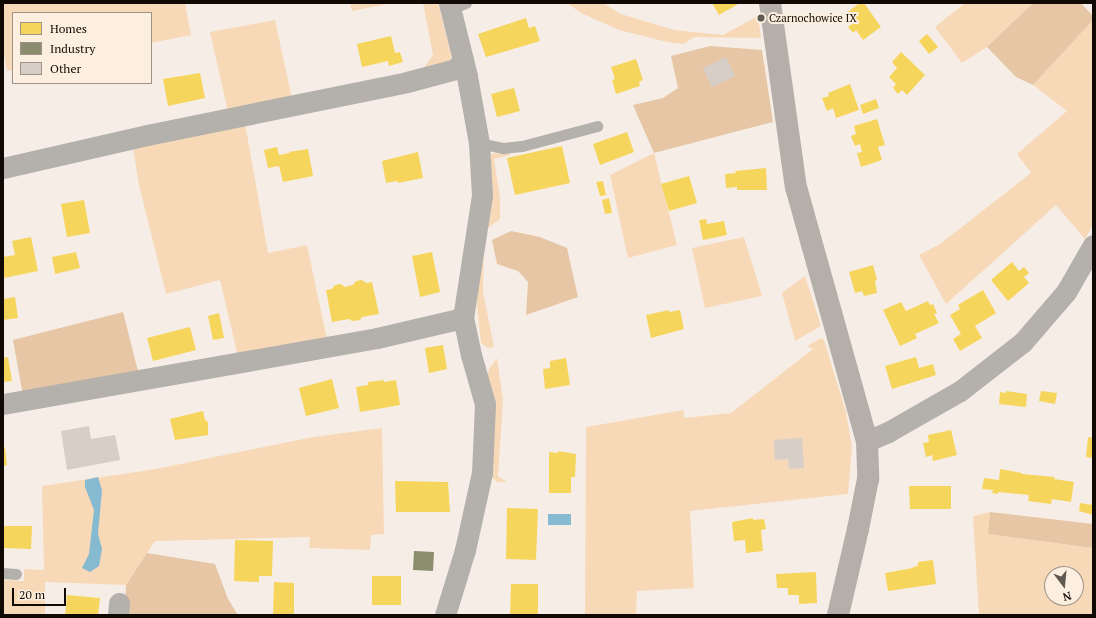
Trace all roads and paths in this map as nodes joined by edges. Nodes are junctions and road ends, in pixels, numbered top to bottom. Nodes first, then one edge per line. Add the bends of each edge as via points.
1 (770, 3) edge
2 (455, 5) edge
3 (463, 59) junction
4 (597, 126) dead end
5 (479, 143) junction
6 (3, 168) edge
7 (1093, 245) edge
8 (463, 318) junction
9 (3, 404) edge
10 (867, 441) junction
11 (3, 573) edge
12 (16, 574) dead end
13 (445, 615) edge
14 (838, 615) edge

1 - 10 street via 796,187
2 - 3 street
3 - 5 street
3 - 6 street via 456,68 414,80 147,135
4 - 5 lane via 522,146 503,148
5 - 8 street via 482,195
7 - 10 street via 1066,292 1023,342 960,391 888,432
8 - 9 street via 377,338
8 - 13 street via 485,404 482,473
10 - 14 street via 868,479
11 - 12 lane

